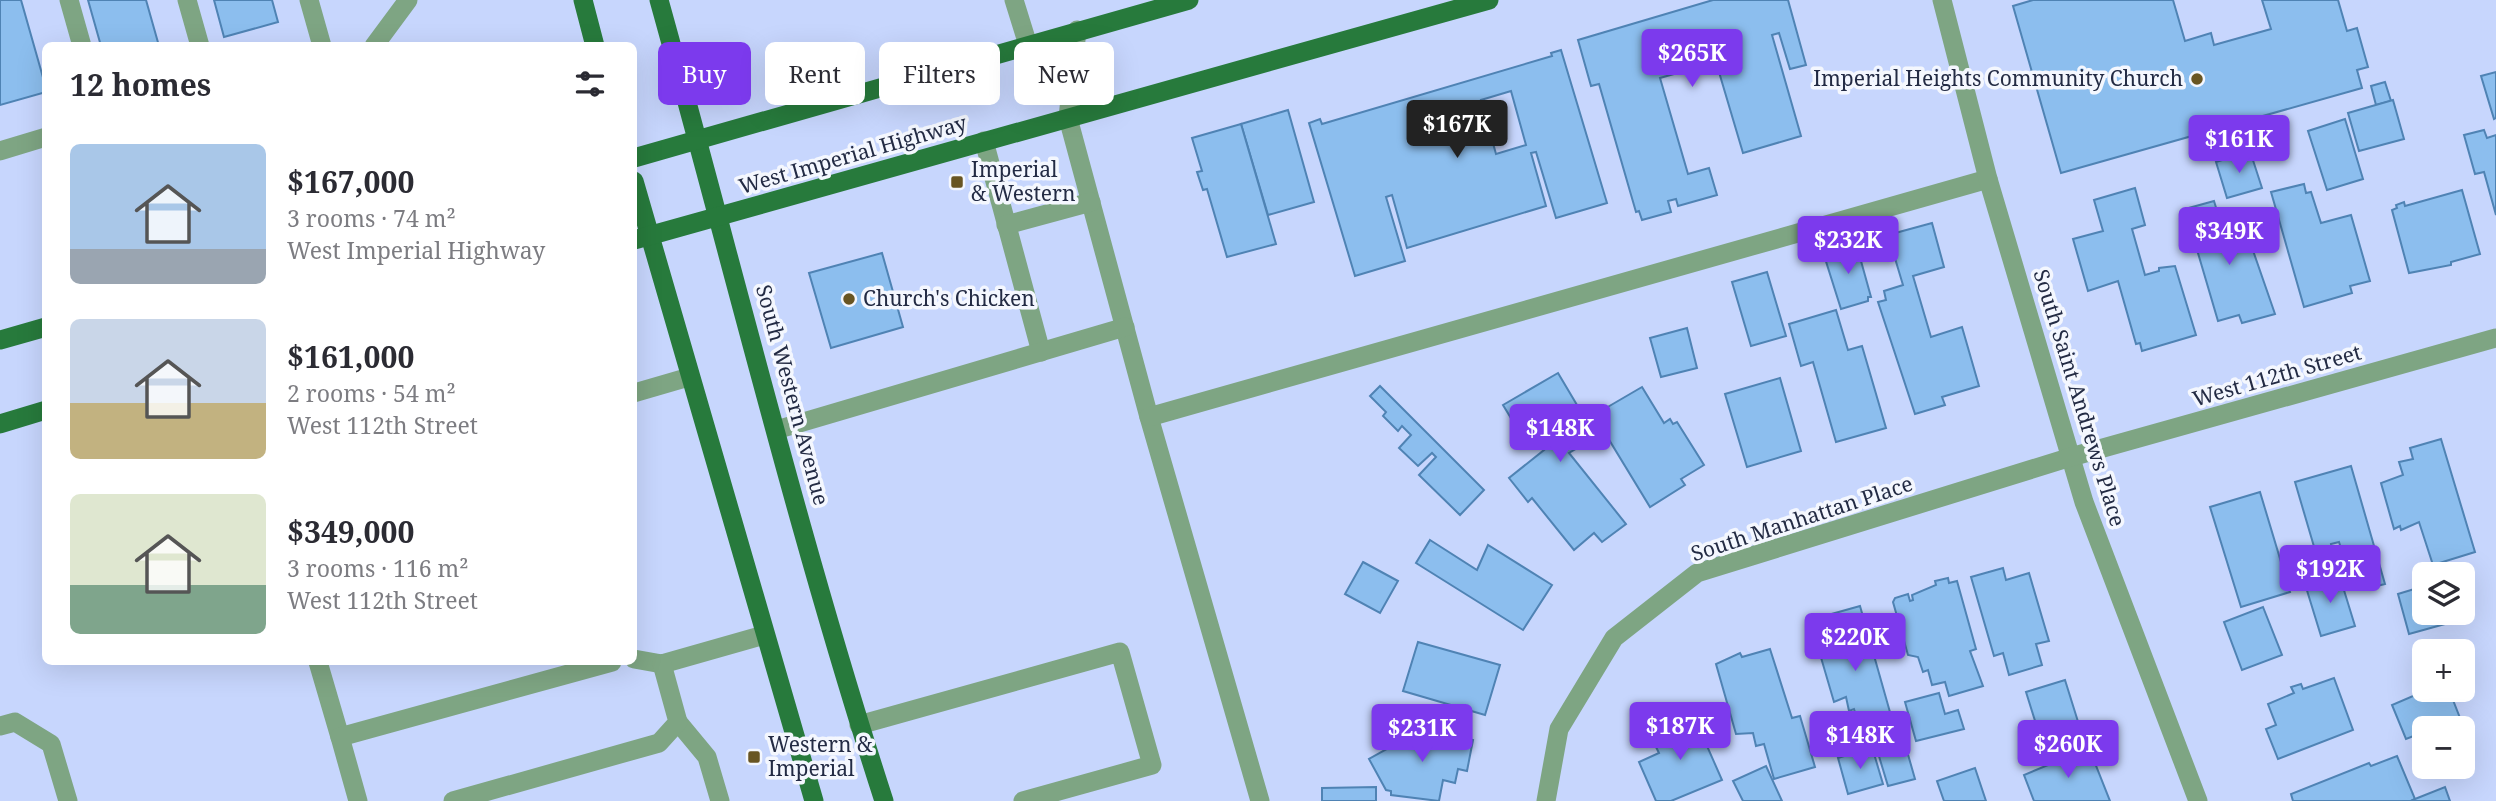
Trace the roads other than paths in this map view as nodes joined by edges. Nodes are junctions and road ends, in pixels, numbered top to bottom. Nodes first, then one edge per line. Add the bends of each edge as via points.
1 (69, 0) edge
2 (187, 0) edge
3 (309, 0) edge
4 (408, 0) edge
5 (583, 0) edge
6 (659, 0) edge
7 (1014, 0) edge
8 (1189, 0) edge
9 (1489, 0) edge
10 (1942, 0) edge
11 (1077, 30) junction
12 (81, 42) edge
13 (199, 42) edge
14 (321, 42) edge
15 (377, 42) edge
16 (594, 42) edge
17 (1027, 42) edge
18 (1038, 42) edge
19 (1014, 49) edge
20 (1068, 118) junction
21 (42, 138) edge
22 (699, 139) junction
23 (984, 141) junction
24 (0, 151) edge
25 (637, 157) edge
26 (1988, 178) junction
27 (1091, 202) junction
28 (637, 205) edge
29 (720, 217) junction
30 (1006, 225) junction
31 (641, 238) edge
32 (1125, 327) junction
33 (42, 328) edge
34 (2496, 338) edge
35 (0, 340) edge
36 (1041, 352) junction
37 (689, 377) junction
38 (637, 392) edge
39 (42, 412) edge
40 (1149, 417) junction
41 (0, 424) edge
42 (776, 430) junction
43 (2071, 457) junction
44 (764, 635) junction
45 (637, 660) edge
46 (662, 664) junction
47 (319, 665) edge
48 (601, 665) edge
49 (678, 722) junction
50 (859, 725) junction
51 (0, 726) edge
52 (340, 737) junction
53 (68, 801) edge
54 (358, 801) edge
55 (453, 801) edge
56 (720, 801) edge
57 (814, 801) edge
58 (884, 801) edge
59 (1023, 801) edge
60 (1260, 801) edge
61 (1546, 801) edge
62 (2198, 801) edge

1 - 12 street
2 - 13 street
3 - 14 street
4 - 15 street
5 - 16 main road
6 - 22 main road, South Western Avenue
7 - 17 street
8 - 11 main road
9 - 20 main road, West Imperial Highway
10 - 26 street, South Saint Andrews Place
11 - 18 main road
11 - 20 street
19 - 22 main road
20 - 23 main road, West Imperial Highway
20 - 27 street
21 - 24 street
22 - 25 main road
22 - 29 main road, South Western Avenue
23 - 29 main road, West Imperial Highway
23 - 30 street
26 - 40 street
26 - 43 street, South Saint Andrews Place
27 - 30 street
27 - 32 street
28 - 31 main road
29 - 31 main road, West Imperial Highway
29 - 42 main road, South Western Avenue
30 - 36 street
31 - 37 main road
32 - 36 street
32 - 40 street
33 - 35 main road
34 - 43 street, West 112th Street
36 - 42 street
37 - 38 street
37 - 44 main road
39 - 41 main road
40 - 60 street
42 - 50 main road, South Western Avenue
43 - 61 street, South Manhattan Place via 1697,573 1614,638 1559,729
43 - 62 street, South Saint Andrews Place
44 - 46 street
44 - 57 main road
45 - 46 street
46 - 49 street
47 - 52 street
48 - 52 street
49 - 55 street via 659,743
49 - 56 street via 707,757
50 - 58 main road, South Western Avenue
50 - 59 street via 1121,652 1152,765
51 - 53 street via 15,722 51,744
52 - 54 street

